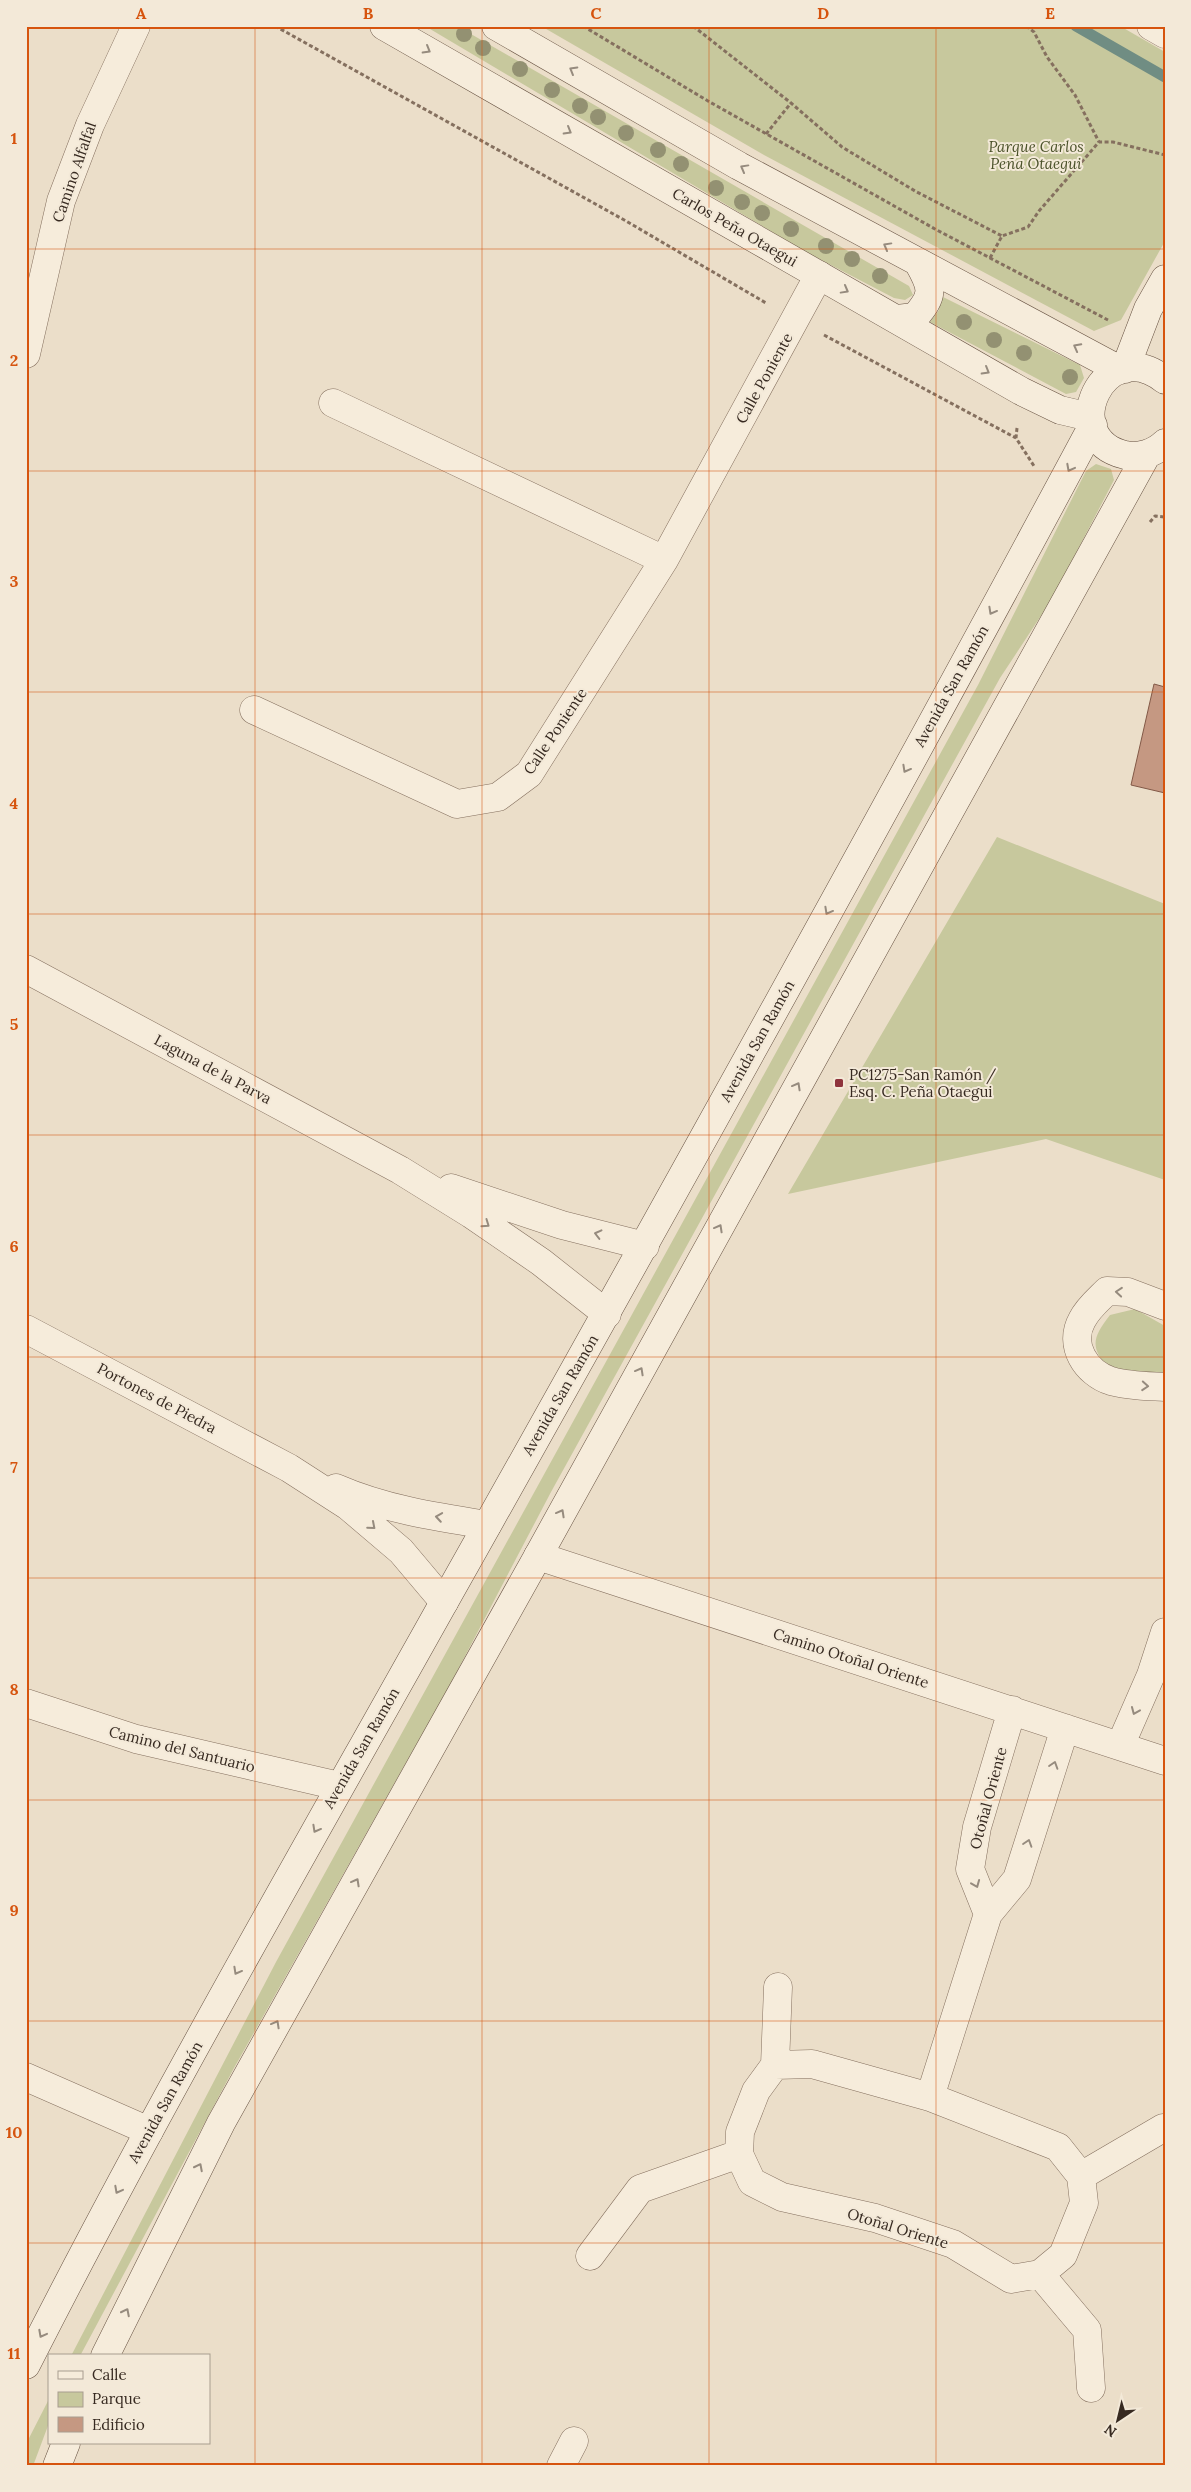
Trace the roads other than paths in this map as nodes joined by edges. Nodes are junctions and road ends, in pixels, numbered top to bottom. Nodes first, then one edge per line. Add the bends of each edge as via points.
1 (136, 26) edge
2 (384, 26) edge
3 (496, 26) edge
4 (1151, 26) edge
5 (1165, 34) edge
6 (919, 264) junction
7 (819, 275) junction
8 (1165, 279) edge
9 (897, 319) junction
10 (26, 354) edge
11 (1122, 369) junction
12 (1165, 380) edge
13 (333, 403) dead end
14 (1091, 421) junction
15 (1158, 451) edge
16 (664, 560) junction
17 (254, 710) dead end
18 (26, 969) edge
19 (400, 1170) junction
20 (645, 1246) junction
21 (1165, 1306) edge
22 (607, 1314) junction
23 (26, 1329) edge
24 (1165, 1388) edge
25 (289, 1468) junction
26 (487, 1525) junction
27 (538, 1556) junction
28 (444, 1602) junction
29 (1165, 1632) edge
30 (26, 1703) edge
31 (1012, 1710) junction
32 (1066, 1728) junction
33 (1120, 1746) junction
34 (1165, 1761) edge
35 (340, 1786) junction
36 (988, 1914) junction
37 (778, 1987) dead end
38 (775, 2065) junction
39 (26, 2077) edge
40 (930, 2097) junction
41 (1163, 2128) dead end
42 (149, 2131) junction
43 (739, 2154) junction
44 (1081, 2176) junction
45 (590, 2256) dead end
46 (1040, 2274) junction
47 (105, 2354) edge
48 (26, 2365) edge
49 (1091, 2388) dead end
50 (574, 2441) dead end
51 (66, 2444) edge
52 (57, 2466) edge
53 (561, 2466) edge

1 - 10 street, Camino Alfalfal via 90,125 61,201
2 -> 7 street, Carlos Peña Otaegui
6 -> 3 street via 739,166
4 - 5 street
6 - 9 street via 929,283 928,302 915,317
11 -> 6 street
7 -> 9 street, Carlos Peña Otaegui
7 - 16 street, Calle Poniente
8 - 11 street
9 -> 14 street, Carlos Peña Otaegui via 1022,391
11 - 12 street via 1146,370
11 - 14 street, Avenida San Ramón via 1099,385 1092,400
13 - 16 street
14 - 15 street via 1101,440 1114,451 1130,456
14 -> 20 street, Avenida San Ramón
27 -> 15 street
16 - 17 street, Calle Poniente via 529,774 498,797 457,804
18 - 19 street, Laguna de la Parva
20 -> 19 street, Laguna de la Parva via 535,1216
19 -> 22 street, Laguna de la Parva via 472,1214
20 - 22 street, Avenida San Ramón
21 -> 24 street via 1128,1292 1107,1291 1080,1322 1078,1339 1079,1354 1090,1371 1109,1380
22 - 26 street, Avenida San Ramón
23 - 25 street, Portones de Piedra
26 -> 25 street, Portones de Piedra via 421,1514 354,1496
25 -> 28 street, Portones de Piedra via 348,1506 401,1551
26 - 28 street, Avenida San Ramón
27 - 31 street, Camino Otoñal Oriente
47 -> 27 street via 221,2123
28 - 35 street, Avenida San Ramón
29 -> 33 street via 1151,1675
30 - 35 street, Camino del Santuario via 136,1739
31 - 32 street, Camino Otoñal Oriente
31 -> 36 street, Otoñal Oriente via 977,1827 970,1868
32 - 33 street, Camino Otoñal Oriente
36 -> 32 street via 1017,1879
33 - 34 street, Camino Otoñal Oriente
35 -> 42 street, Avenida San Ramón
36 - 40 street
37 - 38 street
38 - 40 street via 812,2064
38 - 43 street, Otoñal Oriente via 756,2091 740,2132
39 - 42 street
40 - 44 street via 1058,2147
41 - 44 street
42 -> 48 street, Avenida San Ramón
43 - 45 street via 640,2189
43 - 46 street, Otoñal Oriente via 752,2182 782,2198 875,2218 953,2244 1011,2279
44 - 46 street, Otoñal Oriente via 1084,2203 1063,2255
46 - 49 street via 1087,2330
50 - 53 street
51 - 52 street

